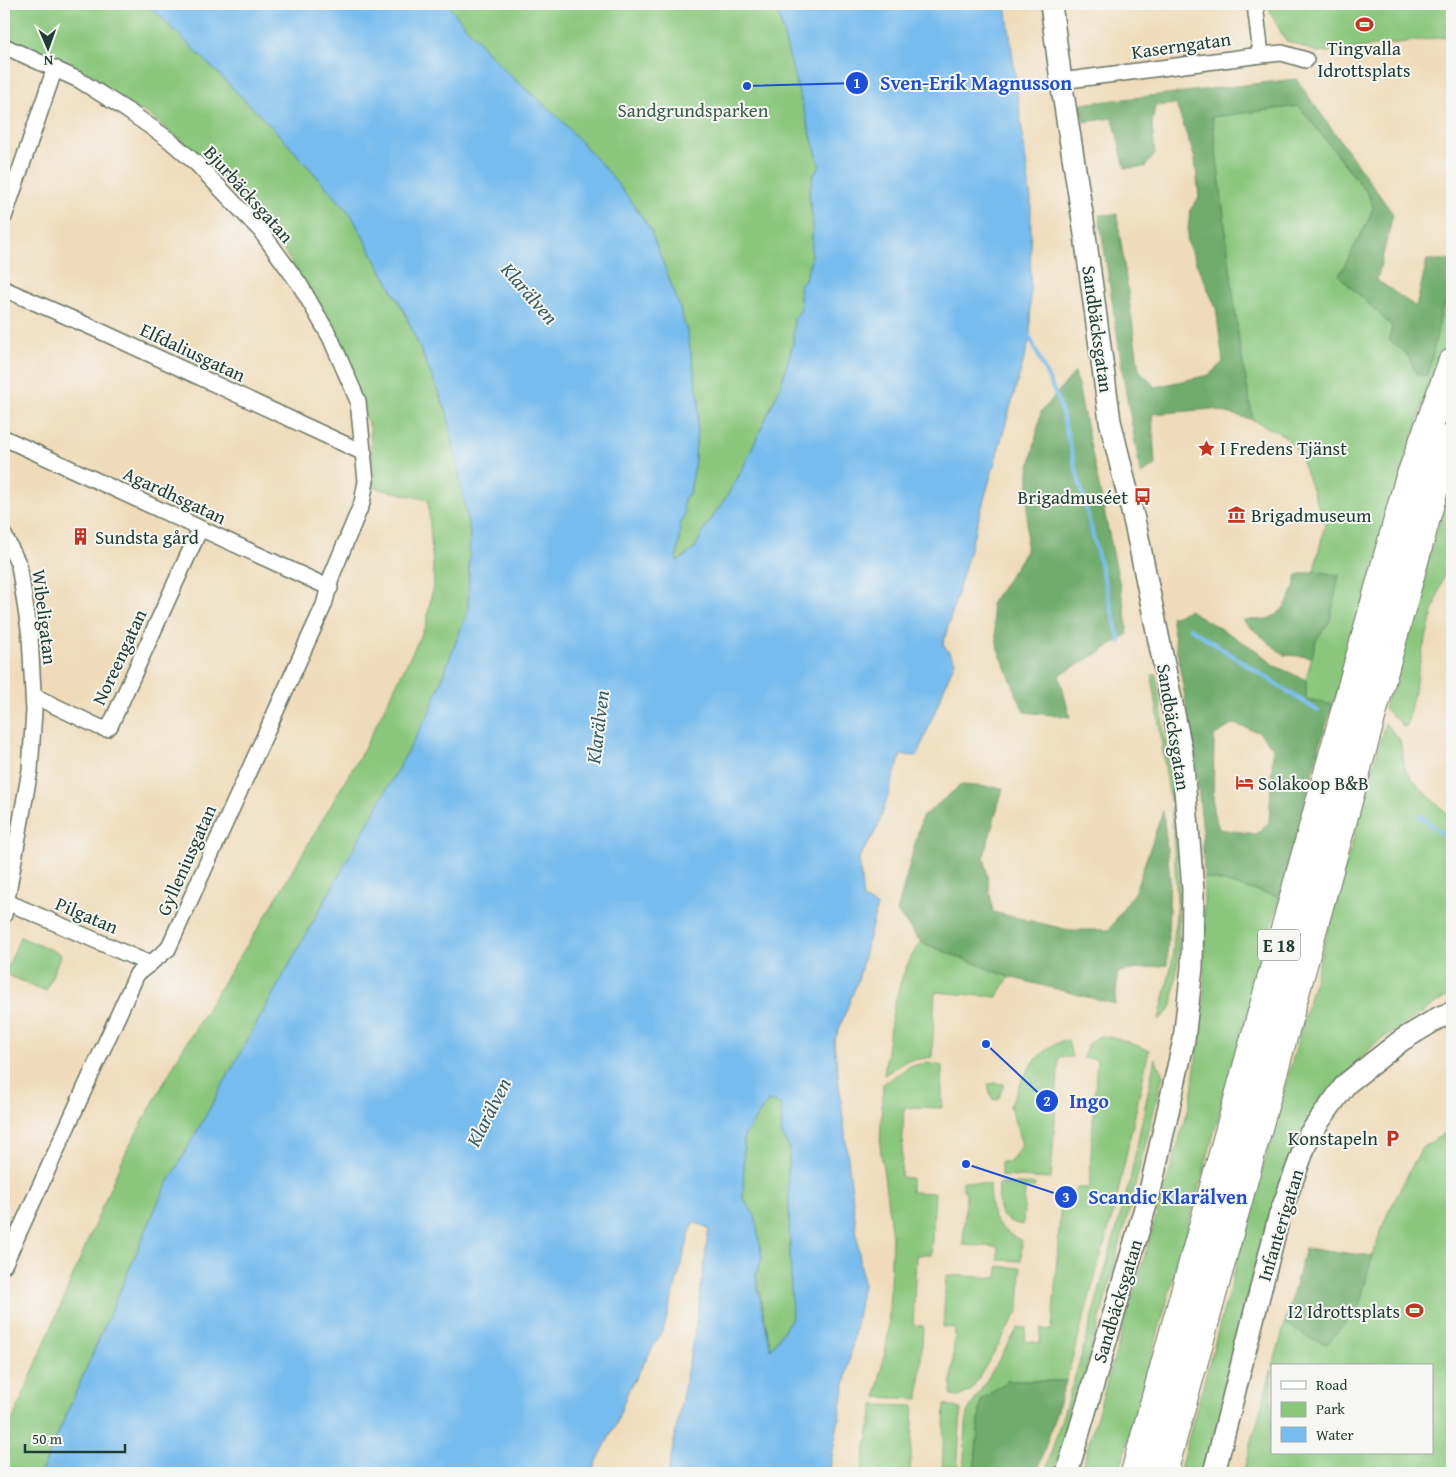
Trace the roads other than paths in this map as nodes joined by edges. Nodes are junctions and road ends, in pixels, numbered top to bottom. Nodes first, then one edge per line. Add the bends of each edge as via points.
1 (1051, 4) edge
2 (1255, 4) edge
3 (4, 46) edge
4 (1261, 55) junction
5 (1306, 60) dead end
6 (55, 68) junction
7 (1061, 81) junction
8 (4, 217) edge
9 (4, 289) edge
10 (1452, 363) edge
11 (4, 438) edge
12 (1452, 438) edge
13 (364, 453) junction
14 (200, 529) junction
15 (4, 535) edge
16 (330, 588) junction
17 (34, 696) junction
18 (6, 909) edge
19 (150, 964) junction
20 (1452, 1013) edge
21 (4, 1265) edge
22 (1067, 1473) edge
23 (1135, 1473) edge
24 (1163, 1473) edge
25 (1214, 1473) edge

1 - 7 street, Sandbäcksgatan
2 - 4 street
3 - 6 street, Bjurbäcksgatan
4 - 5 street, Kaserngatan via 1282,54
4 - 7 street, Kaserngatan
6 - 8 street
6 - 13 street, Bjurbäcksgatan via 79,80 168,139 198,164 260,230 300,285 330,337 358,401
7 - 22 street, Sandbäcksgatan via 1110,421 1138,536 1182,753 1193,890 1192,967 1184,1040 1150,1191
9 - 13 street, Elfdaliusgatan
10 - 23 highway, E 18 via 1408,484
11 - 14 street, Agardhsgatan
12 - 24 highway, E 18 via 1431,499
13 - 16 street, Gylleniusgatan via 366,480 362,503 334,568
14 - 16 street, Agardhsgatan
14 - 17 street, Noreengatan via 110,726 106,729 99,727
15 - 17 street, Wibeligatan via 19,565 30,636
16 - 19 street, Gylleniusgatan via 168,949
17 - 18 street, Wibeligatan via 30,770
18 - 19 street, Pilgatan
19 - 21 street, Gylleniusgatan via 137,974
20 - 25 street, Infanterigatan via 1402,1040 1346,1084 1309,1135 1279,1217

